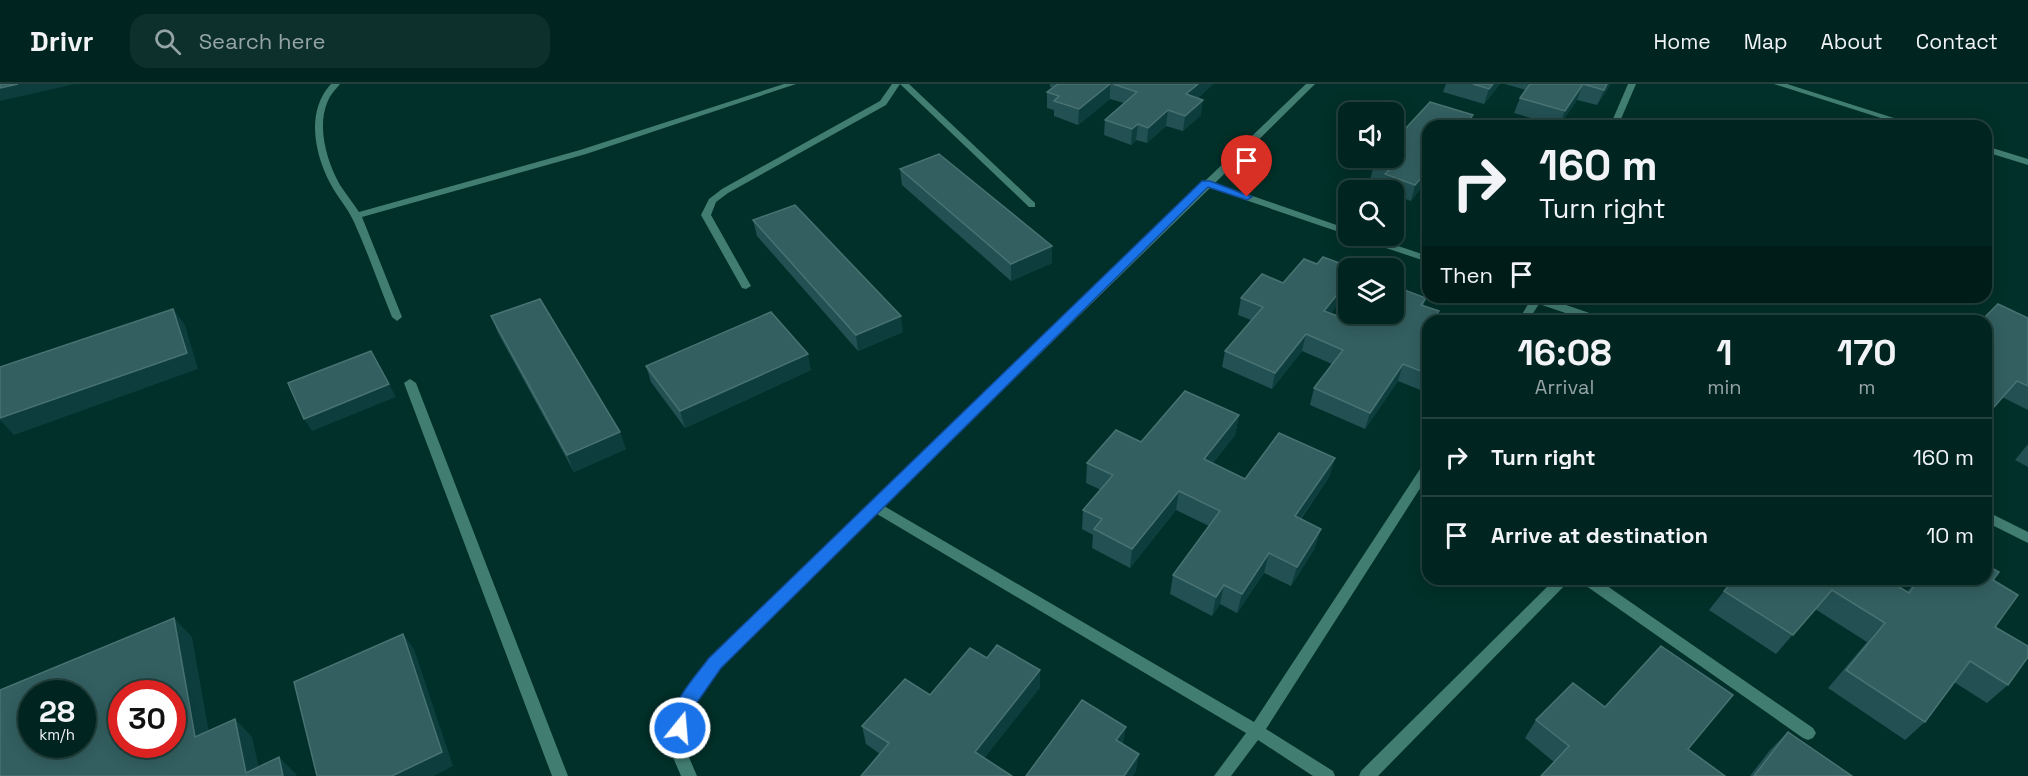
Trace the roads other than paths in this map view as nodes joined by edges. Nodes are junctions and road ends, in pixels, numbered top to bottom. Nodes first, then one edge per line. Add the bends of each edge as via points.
1 (336, 84) edge
2 (792, 84) edge
3 (896, 84) edge
4 (904, 84) edge
5 (1311, 84) edge
6 (1632, 84) edge
7 (1778, 84) edge
8 (1617, 120) edge
9 (1895, 120) edge
10 (1992, 150) edge
11 (2028, 162) edge
12 (1206, 183) junction
13 (1032, 205) dead end
14 (356, 216) junction
15 (1338, 229) edge
16 (1390, 246) edge
17 (1422, 257) edge
18 (746, 286) dead end
19 (1549, 303) edge
20 (1583, 315) edge
21 (397, 317) dead end
22 (410, 383) dead end
23 (1422, 475) edge
24 (875, 507) junction
25 (1992, 519) edge
26 (2028, 538) edge
27 (1558, 585) edge
28 (1596, 585) edge
29 (1256, 731) junction
30 (1808, 733) dead end
31 (560, 776) edge
32 (689, 776) edge
33 (1222, 776) edge
34 (1327, 776) edge
35 (1366, 776) edge

1 - 14 street via 326,92 320,111 321,143 334,182
2 - 14 street via 583,152
3 - 18 street via 883,103 712,201 706,215
4 - 13 street
5 - 12 street
6 - 8 street
7 - 9 street
10 - 11 street
12 - 15 street
12 - 24 street
14 - 21 street
16 - 17 street
19 - 20 street
22 - 31 street
23 - 29 street
24 - 29 street
24 - 32 street via 715,663 683,709 677,748
25 - 26 street
27 - 35 street
28 - 30 street
29 - 33 street
29 - 34 street

